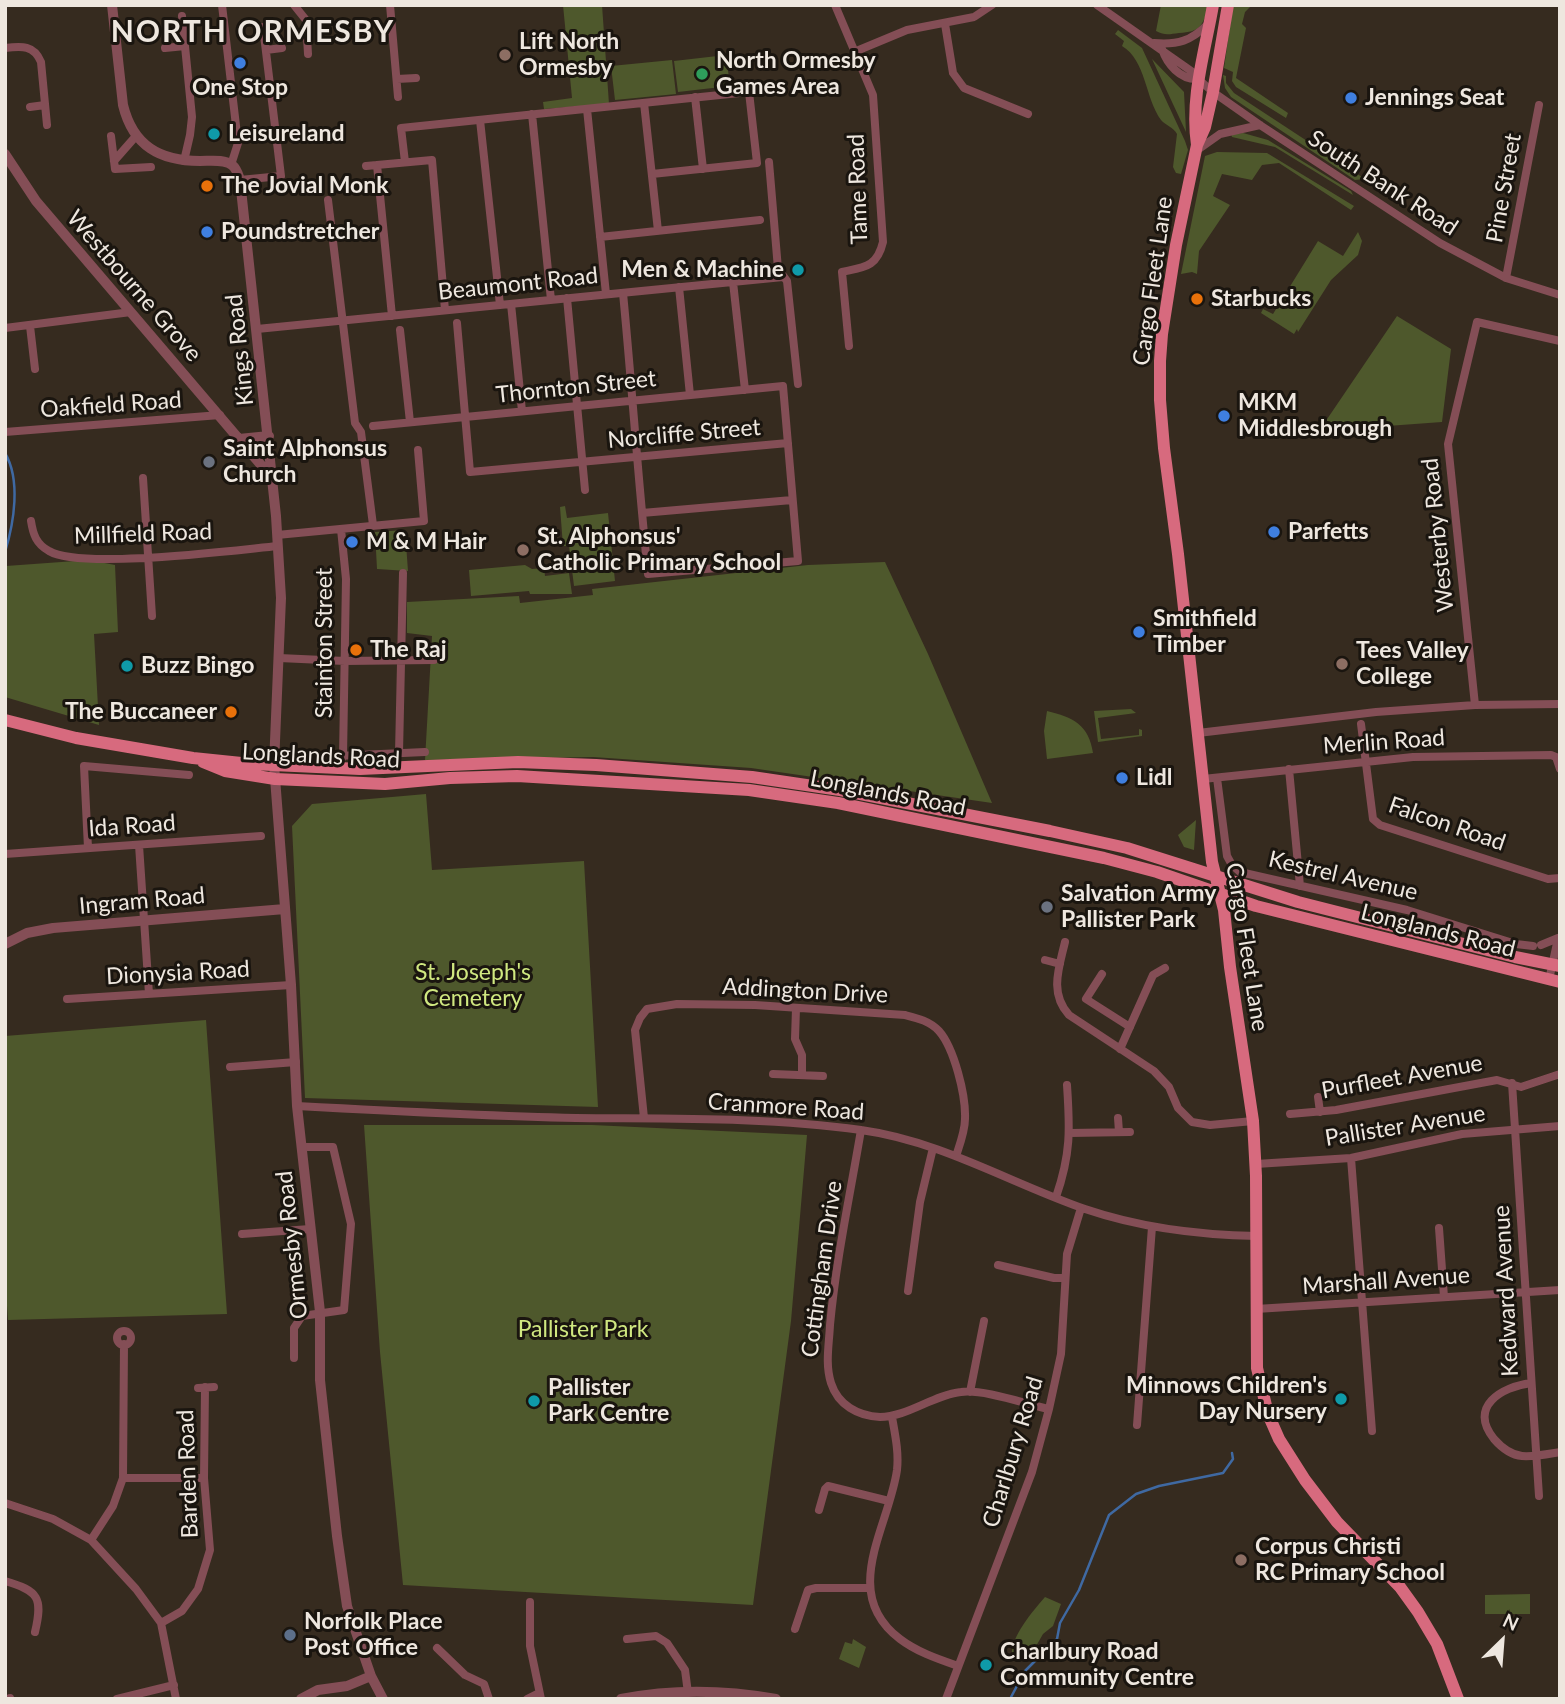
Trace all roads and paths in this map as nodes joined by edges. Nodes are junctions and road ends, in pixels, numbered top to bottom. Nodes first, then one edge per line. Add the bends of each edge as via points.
1 (112, 5) edge
2 (222, 5) edge
3 (295, 5) edge
4 (390, 5) edge
5 (835, 5) edge
6 (971, 5) edge
7 (992, 5) edge
8 (1097, 5) edge
9 (1213, 5) edge
10 (1228, 5) edge
11 (182, 16) dead end
12 (974, 17) junction
13 (1210, 22) junction
14 (945, 24) junction
15 (263, 27) dead end
16 (1151, 43) junction
17 (185, 46) junction
18 (5, 48) edge
19 (165, 48) dead end
20 (282, 48) dead end
21 (266, 50) junction
22 (854, 52) junction
23 (308, 54) dead end
24 (416, 78) dead end
25 (397, 79) junction
26 (1198, 79) junction
27 (1213, 92) junction
28 (398, 97) dead end
29 (695, 97) junction
30 (644, 103) junction
31 (45, 105) junction
32 (1539, 105) dead end
33 (30, 107) dead end
34 (587, 109) junction
35 (532, 114) junction
36 (1028, 114) dead end
37 (480, 120) junction
38 (47, 125) dead end
39 (1260, 125) junction
40 (111, 136) dead end
41 (136, 136) junction
42 (1196, 148) junction
43 (5, 154) edge
44 (184, 161) junction
45 (405, 162) junction
46 (769, 162) dead end
47 (232, 164) junction
48 (115, 165) junction
49 (377, 165) junction
50 (366, 166) dead end
51 (151, 167) dead end
52 (703, 169) junction
53 (652, 174) junction
54 (240, 180) junction
55 (328, 200) dead end
56 (760, 220) dead end
57 (658, 231) junction
58 (600, 237) junction
59 (783, 277) junction
60 (1506, 278) junction
61 (733, 282) junction
62 (679, 287) junction
63 (623, 293) junction
64 (606, 294) junction
65 (1560, 295) edge
66 (566, 298) junction
67 (551, 300) junction
68 (511, 304) junction
69 (500, 305) junction
70 (445, 310) junction
71 (131, 312) junction
72 (392, 316) junction
73 (343, 321) junction
74 (457, 323) dead end
75 (30, 326) junction
76 (5, 328) edge
77 (257, 329) junction
78 (400, 330) dead end
79 (1560, 341) edge
80 (849, 346) dead end
81 (34, 369) dead end
82 (797, 384) dead end
83 (745, 390) junction
84 (690, 395) junction
85 (633, 400) junction
86 (578, 406) junction
87 (522, 411) junction
88 (220, 415) junction
89 (465, 417) junction
90 (410, 422) junction
91 (373, 426) dead end
92 (5, 432) edge
93 (269, 436) junction
94 (239, 439) junction
95 (788, 443) junction
96 (418, 450) dead end
97 (638, 458) junction
98 (583, 462) junction
99 (143, 478) dead end
100 (273, 479) junction
101 (585, 490) dead end
102 (792, 500) junction
103 (642, 513) junction
104 (31, 521) dead end
105 (373, 525) junction
106 (341, 529) junction
107 (277, 540) junction
108 (149, 557) junction
109 (403, 573) dead end
110 (152, 616) dead end
111 (279, 658) junction
112 (434, 660) dead end
113 (345, 661) junction
114 (402, 661) junction
115 (1560, 704) edge
116 (1475, 705) junction
117 (5, 720) edge
118 (1361, 724) dead end
119 (1198, 733) junction
120 (425, 752) dead end
121 (399, 754) junction
122 (344, 757) junction
123 (193, 758) junction
124 (316, 758) dead end
125 (1365, 761) junction
126 (274, 765) junction
127 (1289, 769) junction
128 (1560, 769) edge
129 (189, 775) dead end
130 (1217, 778) junction
131 (275, 779) junction
132 (1203, 779) junction
133 (261, 836) dead end
134 (139, 845) junction
135 (88, 848) junction
136 (5, 854) edge
137 (1216, 876) junction
138 (1560, 878) edge
139 (1300, 886) junction
140 (1220, 894) junction
141 (285, 909) junction
142 (144, 921) junction
143 (1560, 938) edge
144 (1065, 942) dead end
145 (5, 944) edge
146 (1045, 960) dead end
147 (1555, 962) edge
148 (1060, 964) junction
149 (1165, 968) dead end
150 (1102, 974) dead end
151 (1554, 981) edge
152 (291, 985) junction
153 (149, 994) junction
154 (67, 999) dead end
155 (796, 1008) junction
156 (1130, 1027) junction
157 (1120, 1049) junction
158 (296, 1062) junction
159 (230, 1067) dead end
160 (773, 1074) dead end
161 (1560, 1074) edge
162 (802, 1075) junction
163 (823, 1076) dead end
164 (1512, 1083) junction
165 (1067, 1084) dead end
166 (1318, 1097) dead end
167 (297, 1106) junction
168 (1320, 1112) junction
169 (1290, 1114) dead end
170 (644, 1118) junction
171 (1118, 1118) dead end
172 (1253, 1122) junction
173 (1560, 1126) edge
174 (1515, 1128) junction
175 (861, 1130) junction
176 (1119, 1132) junction
177 (1130, 1132) dead end
178 (1070, 1133) junction
179 (301, 1147) junction
180 (933, 1148) junction
181 (956, 1156) junction
182 (1351, 1158) junction
183 (1256, 1164) junction
184 (1056, 1197) junction
185 (1081, 1208) junction
186 (1152, 1227) junction
187 (1438, 1228) dead end
188 (310, 1229) junction
189 (242, 1234) dead end
190 (1256, 1236) junction
191 (998, 1265) dead end
192 (1065, 1278) junction
193 (1560, 1290) edge
194 (908, 1291) dead end
195 (1526, 1292) junction
196 (1444, 1297) junction
197 (1363, 1302) junction
198 (1256, 1308) junction
199 (320, 1312) junction
200 (984, 1321) dead end
201 (124, 1344) dead end
202 (294, 1358) dead end
203 (1531, 1383) junction
204 (205, 1387) dead end
205 (970, 1392) junction
206 (1049, 1409) junction
207 (891, 1417) junction
208 (1136, 1425) dead end
209 (1372, 1432) dead end
210 (1560, 1452) edge
211 (1537, 1455) junction
212 (122, 1478) junction
213 (204, 1478) junction
214 (1539, 1496) dead end
215 (889, 1501) junction
216 (5, 1503) edge
217 (819, 1510) dead end
218 (91, 1540) junction
219 (5, 1581) edge
220 (869, 1588) junction
221 (530, 1602) dead end
222 (161, 1623) junction
223 (795, 1629) dead end
224 (35, 1632) dead end
225 (628, 1639) dead end
226 (437, 1648) dead end
227 (958, 1667) junction
228 (370, 1676) junction
229 (174, 1685) junction
230 (688, 1693) junction
231 (540, 1696) edge
232 (117, 1699) edge
233 (176, 1699) edge
234 (302, 1699) edge
235 (383, 1699) edge
236 (489, 1699) edge
237 (527, 1699) edge
238 (621, 1699) edge
239 (776, 1699) edge
240 (946, 1699) edge
241 (1458, 1699) edge

1 - 41 street via 126,118
2 - 47 street via 238,143
3 - 23 street via 306,20
4 - 25 street
5 - 22 street
6 - 12 street
7 - 12 street
8 - 16 street, South Bank Road
9 - 13 main road, Cargo Fleet Lane
10 - 27 main road, Cargo Fleet Lane
11 - 17 street
12 - 14 street
13 - 16 street via 1185,42
13 - 26 main road, Cargo Fleet Lane
14 - 22 street via 907,30
14 - 36 street via 953,73 964,88
15 - 21 street
16 - 26 street, South Bank Road
17 - 19 street
17 - 44 street via 192,117
18 - 31 street via 32,48 38,55
20 - 21 street
21 - 54 street via 281,176
22 - 80 street, Tame Road via 873,95 883,242 874,262 842,272
24 - 25 street
25 - 28 street
26 - 27 street, South Bank Road
26 - 42 main road, Cargo Fleet Lane
27 - 39 street, South Bank Road
27 - 42 main road, Cargo Fleet Lane
29 - 30 street
29 - 52 street
29 - 52 street via 749,92 757,163
30 - 34 street
30 - 53 street
31 - 33 street
31 - 38 street
32 - 60 street, Pine Street
34 - 35 street
34 - 58 street
35 - 37 street
35 - 67 street
37 - 45 street via 401,128
37 - 69 street
39 - 42 street via 1220,134
39 - 60 street, South Bank Road via 1440,243
40 - 48 street
41 - 44 street via 162,155
41 - 48 street
42 - 119 main road, Cargo Fleet Lane via 1165,313 1159,390
43 - 71 street, Westbourne Grove via 36,201
44 - 47 street
45 - 49 street
45 - 70 street via 432,160
46 - 59 street via 778,268
47 - 54 street, Kings Road
48 - 51 street
49 - 50 street
49 - 72 street
52 - 53 street
53 - 57 street
54 - 77 street, Kings Road
55 - 73 street
56 - 57 street
57 - 58 street
58 - 64 street
59 - 61 street, Beaumont Road
59 - 82 street
60 - 65 street, South Bank Road
61 - 62 street, Beaumont Road
61 - 83 street
62 - 63 street, Beaumont Road
62 - 84 street
63 - 64 street, Beaumont Road
63 - 85 street
64 - 66 street, Beaumont Road
66 - 67 street, Beaumont Road
66 - 86 street
67 - 68 street, Beaumont Road
68 - 69 street, Beaumont Road
68 - 87 street
69 - 70 street, Beaumont Road
70 - 72 street, Beaumont Road
71 - 75 street
71 - 88 street, Westbourne Grove
72 - 73 street, Beaumont Road
73 - 77 street, Beaumont Road
73 - 105 street
74 - 89 street
75 - 76 street
75 - 81 street
77 - 93 street, Kings Road
78 - 90 street
79 - 116 street, Westerby Road via 1477,322 1448,444
83 - 84 street, Thornton Street
83 - 95 street, Thornton Street via 783,386
84 - 85 street, Thornton Street
85 - 86 street, Thornton Street
85 - 97 street
86 - 87 street, Thornton Street
86 - 98 street
87 - 89 street, Thornton Street
88 - 92 street, Oakfield Road
88 - 94 street, Westbourne Grove
89 - 90 street, Thornton Street
89 - 98 street, Norcliffe Street via 470,472
90 - 91 street, Thornton Street
93 - 94 street
93 - 100 street, Kings Road
94 - 100 street, Westbourne Grove
95 - 97 street, Norcliffe Street
95 - 102 street
96 - 105 street, Millfield Road via 424,521
97 - 98 street, Norcliffe Street
97 - 103 street
98 - 101 street
99 - 108 street
100 - 107 street, Kings Road
102 - 103 street
102 - 103 street via 798,561 649,574
104 - 108 street, Millfield Road via 33,535 51,553 103,559
105 - 106 street, Millfield Road
106 - 107 street, Millfield Road
106 - 113 street, Stainton Street
107 - 108 street, Millfield Road
107 - 111 street, Kings Road
108 - 110 street
109 - 114 street
111 - 113 street
111 - 126 street, Kings Road
112 - 114 street
113 - 114 street
113 - 122 street, Stainton Street
114 - 121 street
115 - 116 street
116 - 119 street via 1359,713
117 - 123 main road, Longlands Road via 76,738
118 - 125 street, Falcon Road
119 - 132 main road, Cargo Fleet Lane
120 - 121 street
121 - 122 street
122 - 124 street
123 - 126 main road, Longlands Road
123 - 131 main road, Longlands Road via 225,771
125 - 127 street, Merlin Road
125 - 128 street, Merlin Road via 1545,754 1556,757
125 - 138 street, Falcon Road via 1373,819 1380,825
126 - 131 street, Kings Road
126 - 137 main road, Longlands Road via 360,769 518,762 752,777 1050,831 1127,848
127 - 130 street, Merlin Road
127 - 139 street
129 - 135 street via 83,766
130 - 132 street, Merlin Road
130 - 139 street, Kestrel Avenue via 1232,865 1240,872
131 - 140 main road, Longlands Road via 386,784 517,776 749,790 838,803 1104,858
131 - 141 street, Ormesby Road
132 - 137 main road, Cargo Fleet Lane
133 - 134 street, Ida Road
134 - 135 street, Ida Road
134 - 142 street
135 - 136 street, Ida Road
137 - 140 main road, Cargo Fleet Lane
137 - 147 main road, Longlands Road via 1298,902
139 - 143 street, Kestrel Avenue via 1407,910 1516,944 1537,945
140 - 151 main road, Longlands Road
140 - 172 main road, Cargo Fleet Lane
141 - 142 street, Ingram Road
141 - 152 street, Ormesby Road
142 - 145 street, Ingram Road via 53,928
142 - 153 street
143 - 147 street
144 - 148 street
146 - 148 street
147 - 151 street
148 - 157 street via 1056,991 1062,1007
149 - 156 street via 1153,975
150 - 156 street via 1086,999
152 - 153 street, Dionysia Road
152 - 158 street, Ormesby Road
153 - 154 street, Dionysia Road
155 - 162 street via 795,1040 802,1055
155 - 170 street, Addington Drive via 677,1004 647,1009 635,1030
155 - 181 street, Addington Drive via 905,1015 938,1030 953,1059 964,1101 965,1123
156 - 157 street
157 - 172 street via 1154,1071 1192,1122
158 - 159 street
158 - 167 street, Ormesby Road
160 - 162 street
161 - 164 street, Purfleet Avenue via 1521,1087
162 - 163 street
164 - 168 street, Purfleet Avenue via 1497,1080
164 - 174 street, Kedward Avenue
165 - 178 street
166 - 168 street
167 - 170 street, Cranmore Road
167 - 179 street, Ormesby Road
168 - 169 street, Purfleet Avenue
170 - 175 street, Cranmore Road
171 - 176 street
172 - 183 main road, Cargo Fleet Lane
173 - 174 street, Pallister Avenue
174 - 182 street, Pallister Avenue via 1462,1133
174 - 195 street, Kedward Avenue
175 - 180 street, Cranmore Road
175 - 207 street, Cottingham Drive via 834,1293 827,1370 840,1401 851,1410
176 - 177 street
176 - 178 street
178 - 184 street
179 - 188 street, Ormesby Road
179 - 199 street via 332,1147 351,1224 344,1310
180 - 181 street, Cranmore Road
180 - 194 street via 920,1202
181 - 184 street, Cranmore Road
182 - 183 street, Pallister Avenue
182 - 197 street
183 - 190 main road, Cargo Fleet Lane
184 - 185 street, Cranmore Road
185 - 186 street, Cranmore Road
185 - 192 street, Charlbury Road
186 - 190 street, Cranmore Road
186 - 208 street
187 - 196 street
188 - 189 street
188 - 199 street, Ormesby Road
190 - 198 main road, Cargo Fleet Lane
191 - 192 street
192 - 206 street, Charlbury Road via 1061,1354
193 - 195 street, Marshall Avenue
195 - 196 street, Marshall Avenue
195 - 203 street, Kedward Avenue
196 - 197 street, Marshall Avenue
197 - 198 street, Marshall Avenue
197 - 209 street
198 - 241 main road, Cargo Fleet Lane via 1258,1368 1268,1415 1279,1439 1337,1522 1418,1612 1437,1644
199 - 202 street via 302,1316 294,1328
199 - 228 street, Ormesby Road via 320,1380 337,1536 347,1606
200 - 205 street
201 - 212 street
203 - 211 street, Kedward Avenue
203 - 211 street via 1501,1391 1490,1401 1485,1423 1510,1453
204 - 213 street, Barden Road
205 - 206 street
205 - 207 street via 940,1397
206 - 227 street, Charlbury Road via 1032,1472
207 - 215 street via 897,1470
210 - 211 street
211 - 214 street, Kedward Avenue
212 - 213 street
212 - 218 street via 113,1506
213 - 222 street, Barden Road via 210,1550 198,1589 182,1611
215 - 217 street via 828,1486
215 - 220 street via 871,1560
216 - 218 street via 53,1519
218 - 222 street
219 - 224 street via 21,1586 37,1600 40,1609
220 - 223 street via 808,1591
220 - 227 street via 884,1625 900,1640
221 - 231 street via 530,1646
222 - 229 street
225 - 230 street via 656,1636 667,1643 685,1670
226 - 236 street via 465,1675 484,1684
227 - 240 street, Charlbury Road
228 - 234 street via 347,1686 318,1689
228 - 235 street, Ormesby Road
229 - 232 street
229 - 233 street
230 - 238 street
230 - 239 street
231 - 237 street

